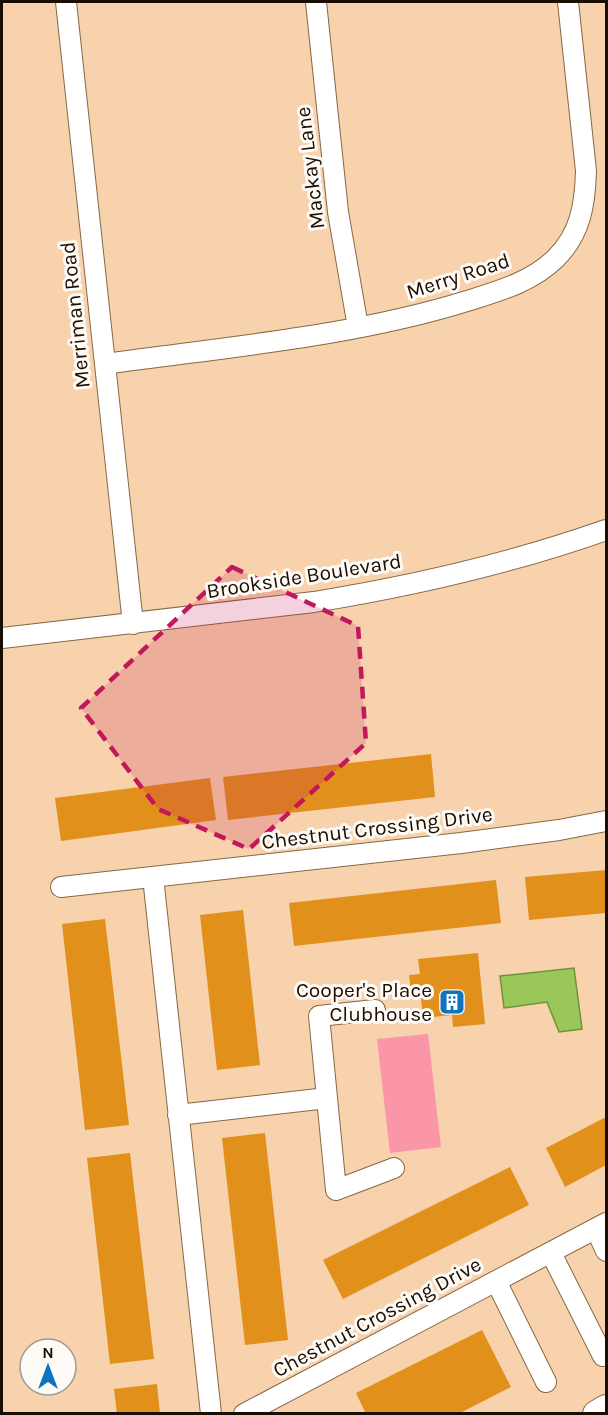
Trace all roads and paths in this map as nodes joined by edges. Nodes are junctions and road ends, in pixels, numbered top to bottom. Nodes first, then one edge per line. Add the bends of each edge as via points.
1 (66, 2) edge
2 (316, 2) edge
3 (568, 2) edge
4 (358, 327) junction
5 (105, 364) junction
6 (606, 530) edge
7 (133, 624) junction
8 (2, 638) edge
9 (606, 821) edge
10 (153, 877) junction
11 (61, 887) dead end
12 (375, 1010) dead end
13 (327, 1098) junction
14 (178, 1115) junction
15 (394, 1168) dead end
16 (601, 1226) edge
17 (606, 1251) edge
18 (551, 1253) junction
19 (496, 1281) junction
20 (603, 1356) dead end
21 (546, 1382) dead end
22 (606, 1408) edge
23 (212, 1413) edge
24 (244, 1413) edge
25 (596, 1413) edge

1 - 5 street, Merriman Road
2 - 4 street, Mackay Lane via 338,212
3 - 4 street, Merry Road via 586,171 581,219 570,241 541,271 499,291
4 - 5 street, Merry Road
5 - 7 street, Merriman Road
6 - 7 street, Brookside Boulevard via 499,563 362,594
7 - 8 street, Brookside Boulevard
9 - 10 street, Chestnut Crossing Drive via 503,838
10 - 11 street, Chestnut Crossing Drive
10 - 14 street
12 - 13 street via 319,1016
13 - 14 street
13 - 15 street via 336,1190
14 - 23 street
16 - 17 street, Chestnut Crossing Drive
16 - 18 street, Chestnut Crossing Drive
18 - 19 street, Chestnut Crossing Drive
18 - 20 street
19 - 21 street
19 - 24 street, Chestnut Crossing Drive
22 - 25 main road

